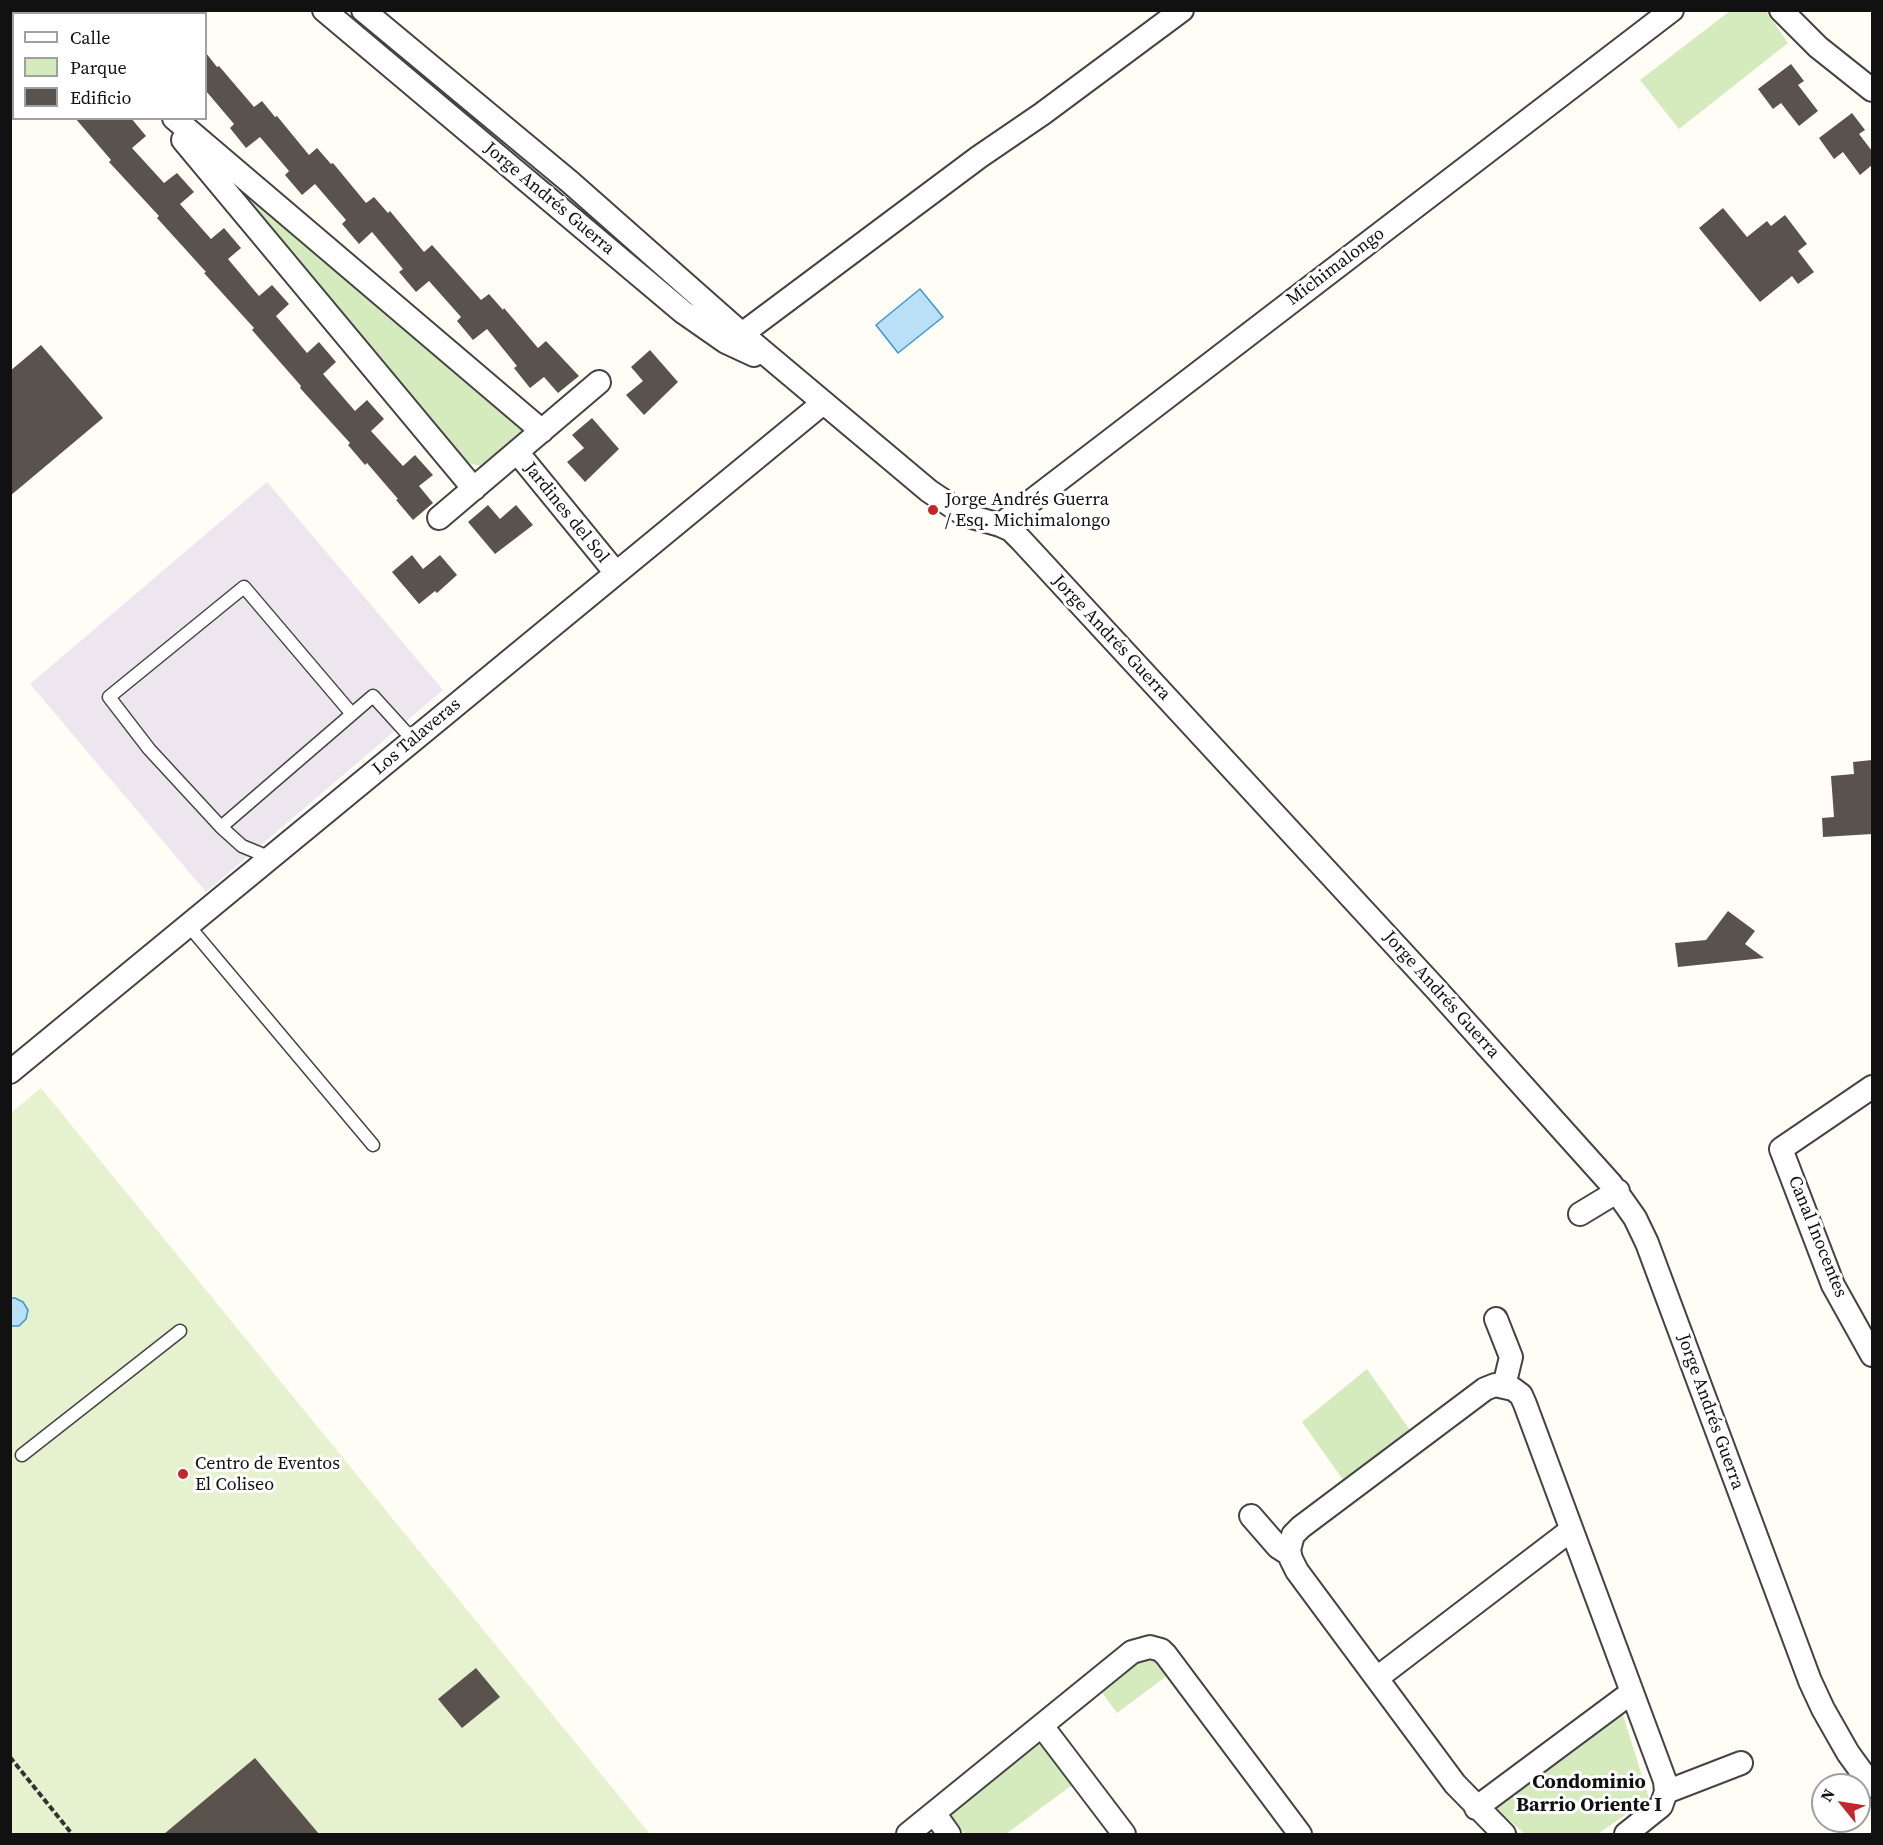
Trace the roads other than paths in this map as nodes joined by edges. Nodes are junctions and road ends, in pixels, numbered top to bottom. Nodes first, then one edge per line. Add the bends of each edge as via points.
1 (324, 10) edge
2 (363, 10) edge
3 (1182, 10) edge
4 (1672, 10) edge
5 (1781, 10) edge
6 (1872, 90) edge
7 (167, 120) edge
8 (176, 120) edge
9 (742, 334) junction
10 (785, 370) junction
11 (599, 382) dead end
12 (823, 403) junction
13 (542, 431) junction
14 (517, 452) junction
15 (474, 489) junction
16 (439, 518) dead end
17 (1000, 525) junction
18 (616, 573) junction
19 (352, 714) junction
20 (413, 740) junction
21 (220, 827) junction
22 (271, 858) junction
23 (188, 925) junction
24 (10, 1071) edge
25 (1872, 1088) edge
26 (373, 1145) dead end
27 (1618, 1191) junction
28 (1580, 1214) dead end
29 (1496, 1319) dead end
30 (180, 1331) dead end
31 (1870, 1344) edge
32 (1504, 1386) junction
33 (22, 1455) dead end
34 (1251, 1516) dead end
35 (1571, 1530) junction
36 (1289, 1554) junction
37 (1377, 1678) junction
38 (1632, 1692) junction
39 (1042, 1726) junction
40 (1741, 1763) dead end
41 (1872, 1786) edge
42 (1666, 1792) junction
43 (1476, 1808) junction
44 (934, 1813) junction
45 (908, 1834) edge
46 (949, 1834) edge
47 (1124, 1834) edge
48 (1300, 1834) edge
49 (1504, 1834) edge
50 (1626, 1834) edge

1 - 10 street, Jorge Andrés Guerra via 683,312 726,342
2 - 9 street, Jorge Andrés Guerra via 570,182
3 - 9 street
4 - 17 street, Michimalongo
5 - 6 street
7 - 15 street
8 - 13 street
9 - 10 street, Jorge Andrés Guerra
10 - 12 street, Jorge Andrés Guerra
11 - 13 street
12 - 17 street, Jorge Andrés Guerra via 949,505 965,515
12 - 18 street, Los Talaveras
13 - 14 street
14 - 15 street
14 - 18 street, Jardines del Sol
15 - 16 street
17 - 27 street, Jorge Andrés Guerra via 1029,548
18 - 20 street, Los Talaveras
19 - 20 lane via 373,696
19 - 21 lane
19 - 21 lane via 244,587 109,697 149,749
20 - 22 street, Los Talaveras
21 - 22 lane via 242,846
22 - 23 street, Los Talaveras
23 - 24 street, Los Talaveras
23 - 26 lane
25 - 31 street, Canal Inocentes via 1781,1149 1833,1285
27 - 28 street
27 - 41 street, Jorge Andrés Guerra via 1647,1243 1810,1681 1848,1753
29 - 32 street via 1511,1357
30 - 33 lane
32 - 35 street via 1523,1399
32 - 36 street via 1495,1384 1485,1389 1300,1527 1291,1540
34 - 36 street
35 - 37 street
35 - 38 street
36 - 37 street
37 - 43 street
38 - 42 street via 1663,1773
38 - 43 street
39 - 44 street
39 - 47 street
39 - 48 street via 1131,1652 1143,1648 1161,1650
40 - 42 street
42 - 50 street via 1657,1811
43 - 49 street
44 - 45 street
44 - 46 street

